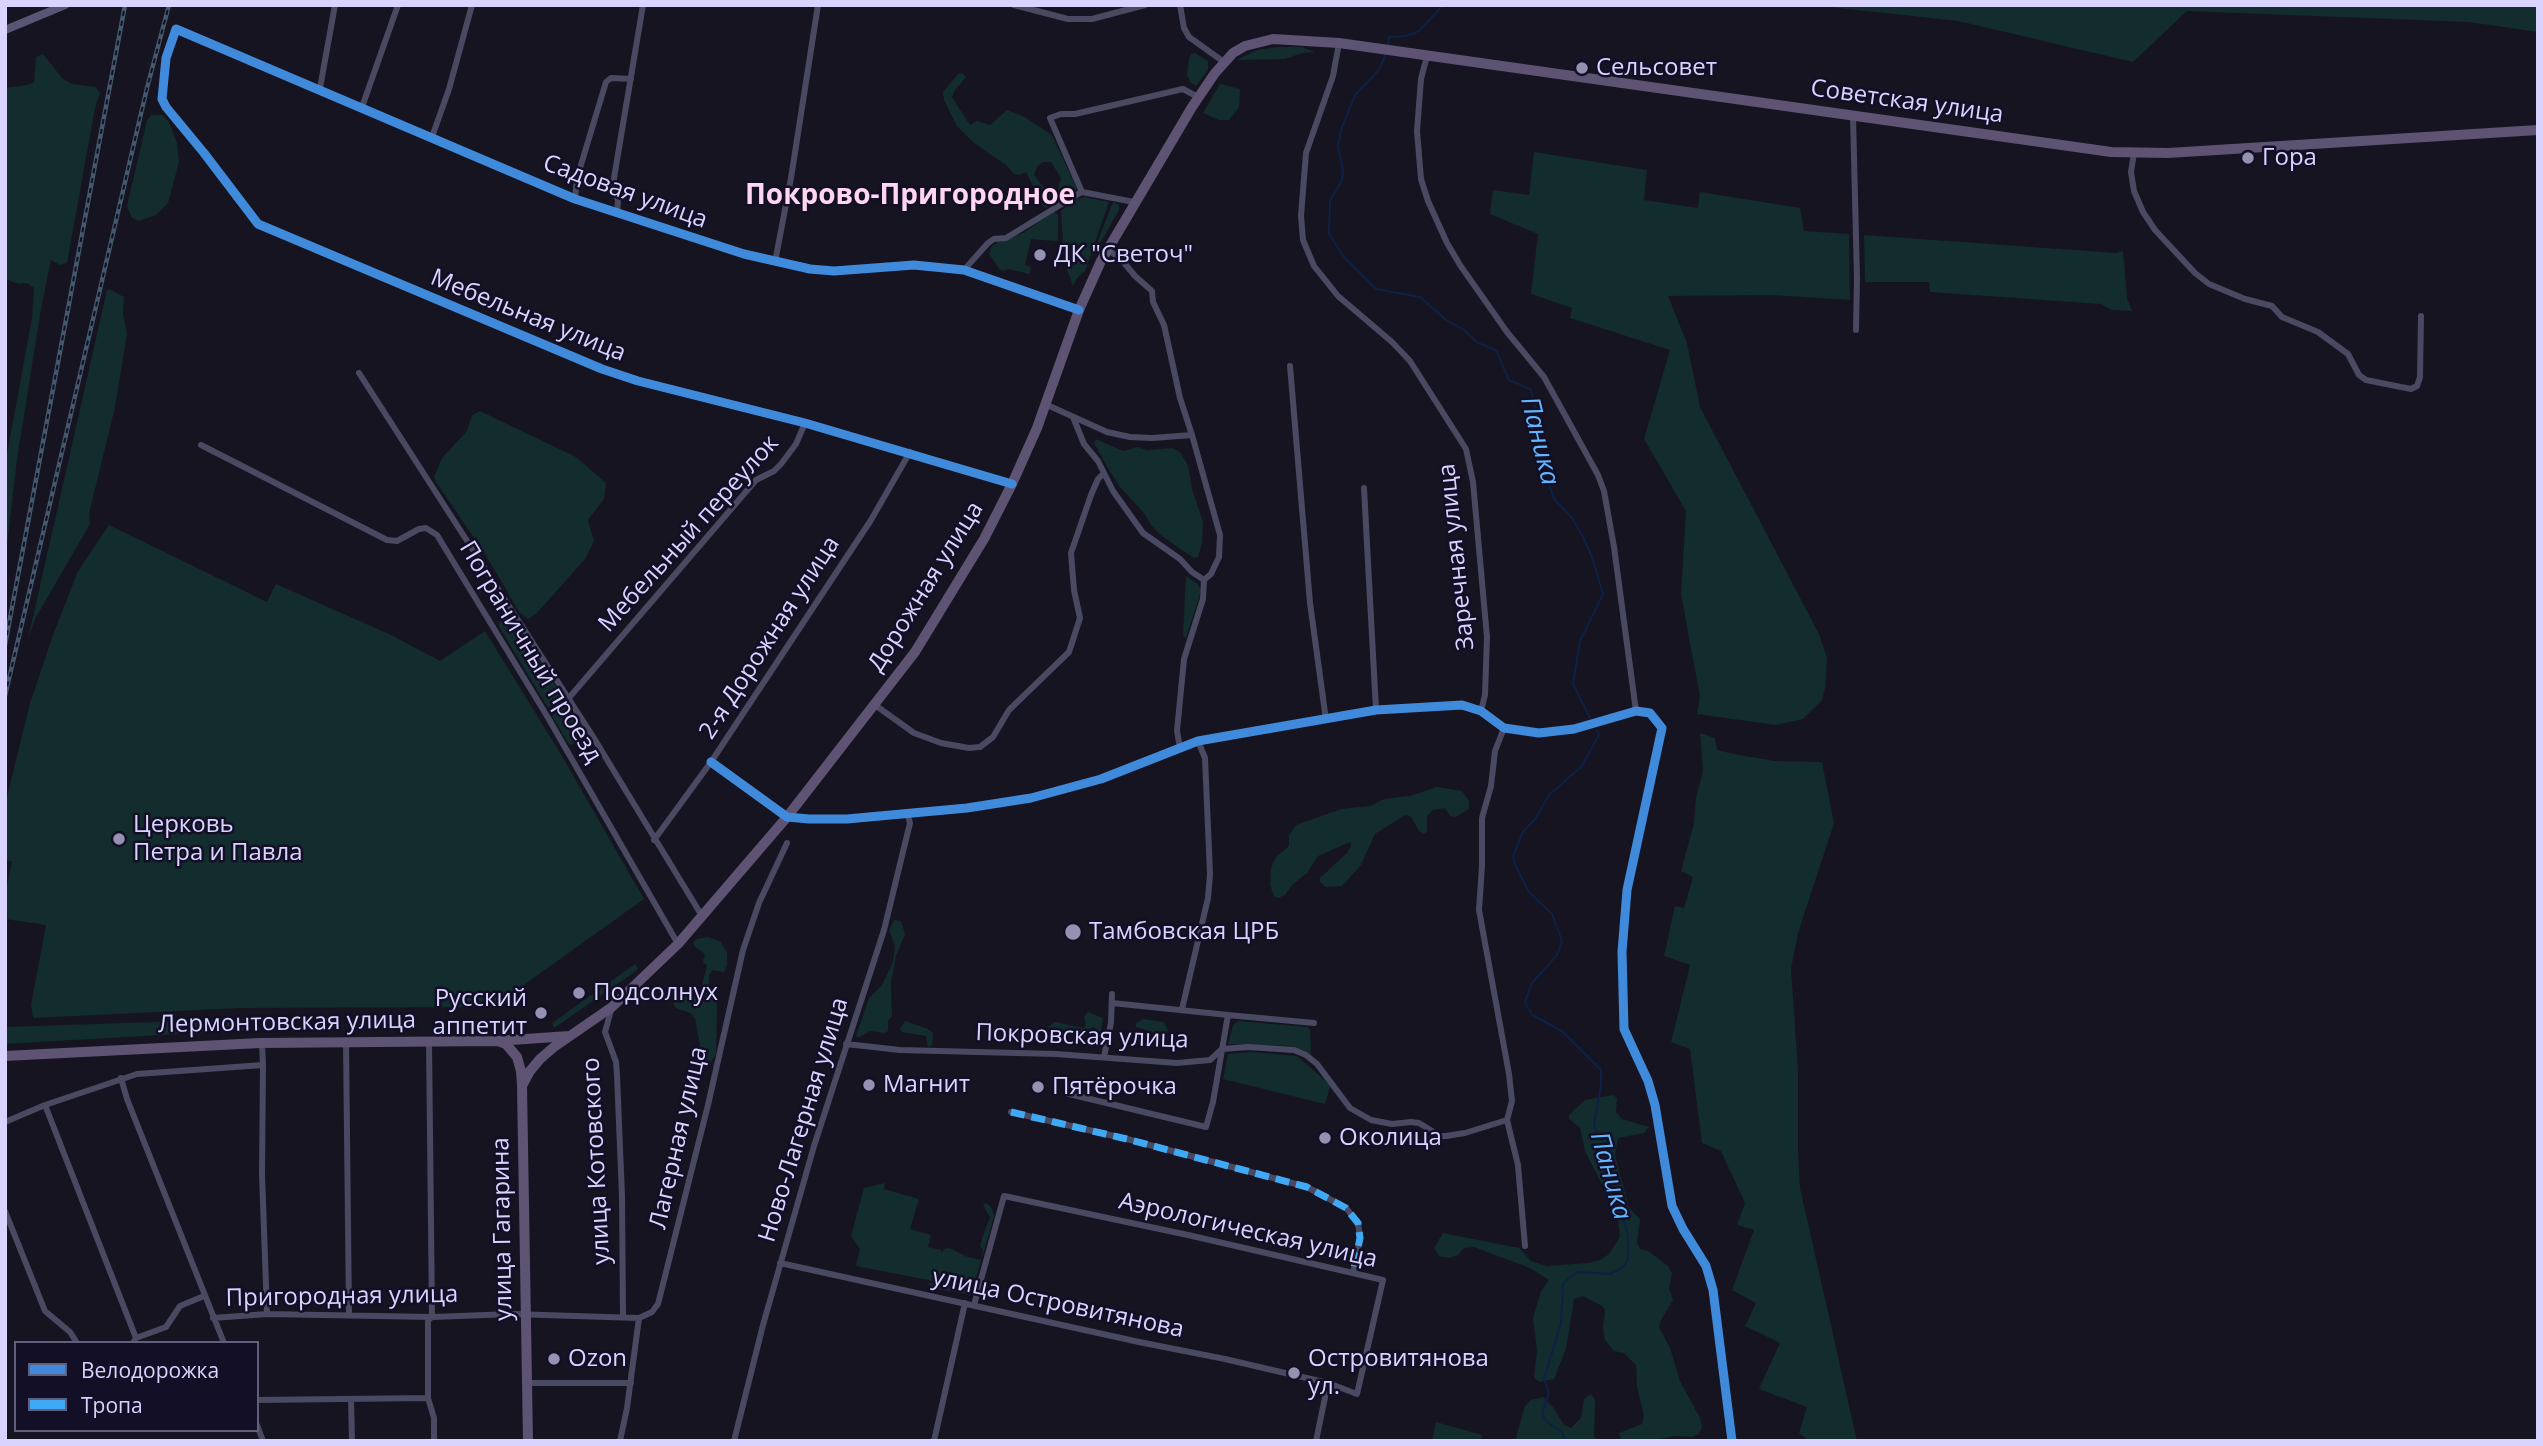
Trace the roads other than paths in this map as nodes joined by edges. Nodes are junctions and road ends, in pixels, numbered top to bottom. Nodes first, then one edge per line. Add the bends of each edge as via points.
1 (65, 5) edge
2 (335, 5) edge
3 (398, 5) edge
4 (472, 5) edge
5 (643, 5) edge
6 (818, 5) edge
7 (1014, 5) edge
8 (1145, 5) edge
9 (1180, 5) edge
10 (176, 29) joint
11 (5, 30) edge
12 (1273, 39) joint
13 (1339, 43) junction
14 (1427, 56) junction
15 (1224, 62) junction
16 (631, 79) junction
17 (320, 88) junction
18 (1199, 97) junction
19 (362, 107) junction
20 (1853, 116) junction
21 (2538, 130) edge
22 (432, 137) junction
23 (2134, 153) junction
24 (1082, 192) junction
25 (575, 198) junction
26 (1134, 202) junction
27 (617, 214) junction
28 (1107, 249) junction
29 (775, 262) junction
30 (964, 270) junction
31 (1079, 310) junction
32 (2421, 316) dead end
33 (1856, 330) dead end
34 (1290, 366) dead end
35 (359, 373) dead end
36 (1045, 404) junction
37 (1073, 417) junction
38 (806, 423) junction
39 (1192, 435) junction
40 (201, 445) dead end
41 (910, 452) junction
42 (1103, 474) junction
43 (1012, 484) junction
44 (1364, 488) dead end
45 (1204, 580) junction
46 (568, 699) junction
47 (876, 705) junction
48 (1376, 710) junction
49 (1481, 711) junction
50 (1636, 711) junction
51 (1326, 720) junction
52 (1504, 729) junction
53 (1198, 741) junction
54 (1180, 748) junction
55 (711, 762) junction
56 (907, 812) junction
57 (787, 817) junction
58 (654, 840) junction
59 (787, 843) dead end
60 (702, 916) junction
61 (678, 944) junction
62 (1112, 994) dead end
63 (1112, 1003) junction
64 (612, 1007) junction
65 (1182, 1009) junction
66 (1228, 1015) junction
67 (1314, 1023) dead end
68 (570, 1036) junction
69 (429, 1041) junction
70 (497, 1041) junction
71 (346, 1042) junction
72 (262, 1043) junction
73 (846, 1044) junction
74 (1222, 1049) junction
75 (5, 1056) edge
76 (1104, 1057) junction
77 (263, 1065) junction
78 (121, 1078) junction
79 (522, 1086) junction
80 (1069, 1094) dead end
81 (46, 1105) junction
82 (1010, 1112) dead end
83 (1507, 1120) junction
84 (5, 1122) edge
85 (5, 1211) edge
86 (1525, 1246) dead end
87 (780, 1263) junction
88 (1353, 1273) junction
89 (204, 1296) junction
90 (965, 1303) junction
91 (974, 1305) junction
92 (267, 1314) junction
93 (349, 1314) junction
94 (525, 1314) junction
95 (623, 1316) junction
96 (432, 1317) junction
97 (213, 1318) junction
98 (639, 1318) junction
99 (134, 1340) edge
100 (76, 1341) edge
101 (222, 1341) edge
102 (527, 1383) junction
103 (631, 1383) junction
104 (1328, 1383) junction
105 (428, 1398) junction
106 (351, 1399) junction
107 (259, 1400) edge
108 (352, 1441) edge
109 (434, 1441) edge
110 (528, 1441) edge
111 (620, 1441) edge
112 (734, 1441) edge
113 (934, 1441) edge
114 (1316, 1441) edge
115 (1732, 1441) edge

1 - 11 street
2 - 17 street
3 - 19 street
4 - 22 street
5 - 16 street
6 - 29 street
7 - 8 street via 1068,19 1092,19
9 - 15 street via 1189,37
10 - 17 street, Садовая улица
10 - 38 street, Мебельная улица via 166,58 162,99 258,224 602,369
12 - 13 main road, Советская улица
12 - 15 main road, Дорожная улица via 1245,46
13 - 14 main road, Советская улица
13 - 49 street, Заречная улица via 1333,76 1306,153 1303,240 1314,266 1338,296 1410,361 1466,449 1487,637
14 - 20 main road, Советская улица
14 - 50 street via 1417,131 1428,201 1460,265 1544,377 1598,475 1615,547
15 - 18 main road, Дорожная улица
16 - 25 street via 606,82
16 - 27 street via 612,190 618,200
17 - 19 street, Садовая улица
18 - 24 street via 1183,89 1050,118
18 - 26 main road, Дорожная улица
19 - 22 street, Садовая улица
20 - 23 main road, Советская улица
20 - 33 street
21 - 23 main road, Советская улица
22 - 25 street, Садовая улица
23 - 32 street via 2131,172 2143,212 2195,273 2209,284 2272,306 2282,317 2318,332 2348,354 2366,380 2411,389 2417,386
24 - 26 street
24 - 30 street via 1006,238 994,239
25 - 27 street, Садовая улица
26 - 28 main road, Дорожная улица
27 - 29 street, Садовая улица
28 - 31 main road, Дорожная улица
28 - 39 street via 1152,291
29 - 30 street, Садовая улица via 834,271 914,265
30 - 31 street, Садовая улица
31 - 36 main road, Дорожная улица
34 - 51 street via 1310,603
35 - 46 street
36 - 37 street
36 - 43 main road, Дорожная улица
37 - 39 street via 1130,437
37 - 42 street
38 - 41 street, Мебельная улица
38 - 46 street, Мебельный переулок via 781,464 756,481
39 - 45 street via 1220,535 1219,557
40 - 61 street, Пограничный проезд via 387,540 397,541 426,528 437,535
41 - 43 street, Мебельная улица
41 - 55 street, 2-я Дорожная улица via 871,520
42 - 45 street via 1147,537
42 - 47 street via 1070,553 1080,618 1069,652 1009,709 993,737 980,747 941,743 914,733
43 - 47 main road, Дорожная улица via 932,625
44 - 48 street
45 - 54 street via 1184,659 1177,731
46 - 58 street
47 - 57 main road, Дорожная улица
48 - 49 street via 1462,705
48 - 51 street
49 - 52 street
50 - 52 street via 1574,729 1539,733
50 - 115 street via 1650,713 1661,728 1627,890 1622,952 1624,1029 1656,1105 1672,1206 1706,1266 1713,1290
51 - 53 street
52 - 83 street via 1482,818 1479,910 1509,1074 1512,1101
53 - 54 street
53 - 65 street via 1205,758 1210,874
54 - 56 street via 1060,791 967,808
55 - 57 street
55 - 58 street, 2-я Дорожная улица
56 - 57 street via 846,819
56 - 73 street, Ново-Лагерная улица via 910,823 893,898
57 - 60 main road, Дорожная улица
58 - 60 street
59 - 98 street, Лагерная улица via 743,950 658,1304
60 - 61 main road, Дорожная улица
61 - 64 main road, Дорожная улица
62 - 63 street
63 - 65 street
63 - 76 street
64 - 68 main road, Дорожная улица
64 - 95 street, улица Котовского via 605,1032 617,1074
65 - 66 street
66 - 67 street
66 - 74 street
68 - 70 main road, Лермонтовская улица
68 - 79 main road via 540,1059
69 - 70 main road, Лермонтовская улица
69 - 71 main road, Лермонтовская улица
69 - 96 street
70 - 79 main road, улица Гагарина via 517,1057
71 - 72 main road, Лермонтовская улица
71 - 93 street
72 - 75 main road, Лермонтовская улица
72 - 77 street
73 - 76 street, Покровская улица
73 - 87 street, Ново-Лагерная улица
74 - 76 street, Покровская улица via 1210,1059 1192,1062
74 - 80 street via 1206,1127
74 - 83 street, Покровская улица via 1248,1046 1300,1051 1317,1064 1350,1108 1392,1124 1419,1124 1440,1136
77 - 78 street
77 - 92 street
78 - 81 street
78 - 89 street
79 - 94 main road, улица Гагарина
81 - 84 street
81 - 99 street
82 - 88 street via 1307,1187 1346,1208 1358,1223
83 - 86 street via 1518,1165
85 - 100 street via 45,1311
87 - 90 street, улица Островитянова
87 - 112 street, Ново-Лагерная улица
88 - 91 street, Аэрологическая улица via 1004,1196
88 - 104 street, Аэрологическая улица via 1383,1280 1362,1377 1357,1394
89 - 97 street
89 - 99 street, Пригородная улица via 180,1306 166,1327
90 - 91 street, улица Островитянова
90 - 113 street
91 - 104 street, улица Островитянова
92 - 93 street, Пригородная улица
92 - 97 street, Пригородная улица
93 - 96 street, Пригородная улица
94 - 95 street, Пригородная улица
94 - 96 street, Пригородная улица
94 - 102 main road, улица Гагарина
95 - 98 street, Пригородная улица
96 - 105 street via 428,1320
97 - 101 street
98 - 103 street
102 - 103 street
102 - 110 main road, улица Гагарина
103 - 111 street
104 - 114 street
105 - 106 street
105 - 109 street
106 - 107 street
106 - 108 street

